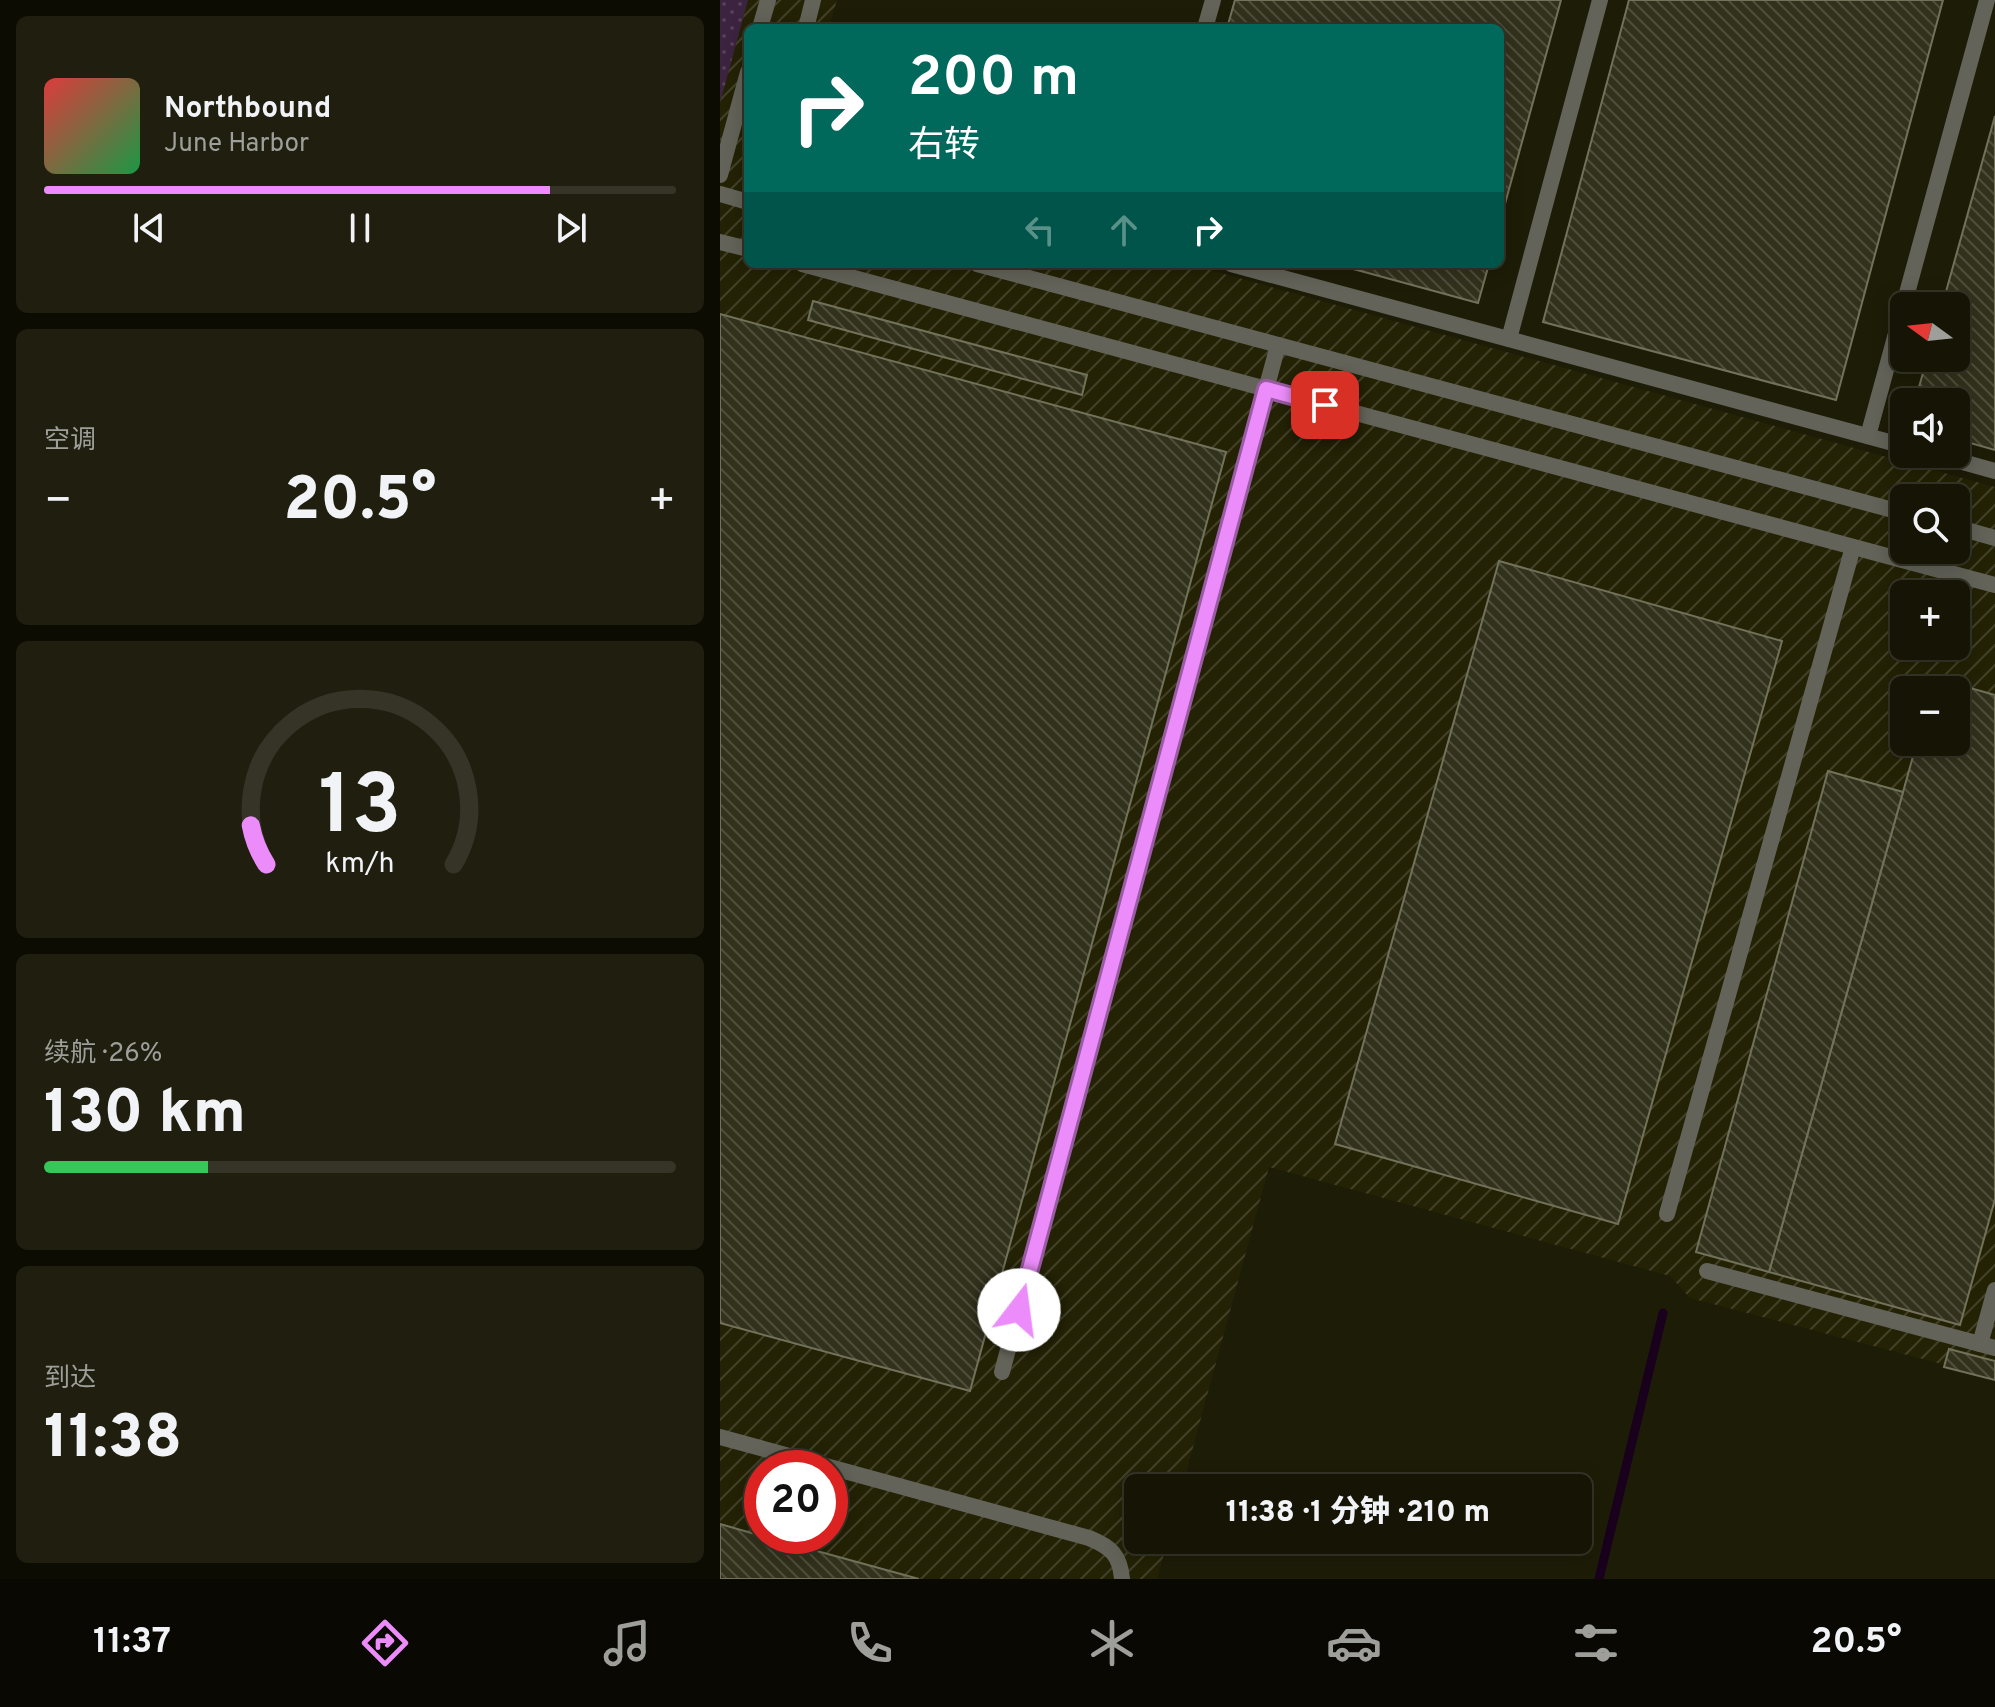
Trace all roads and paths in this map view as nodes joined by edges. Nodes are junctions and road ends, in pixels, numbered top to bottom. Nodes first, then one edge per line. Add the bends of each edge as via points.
1 (768, 0) edge
2 (813, 0) edge
3 (1213, 0) edge
4 (1600, 0) edge
5 (1987, 0) edge
6 (761, 24) edge
7 (807, 24) edge
8 (1206, 24) edge
9 (744, 87) edge
10 (720, 175) edge
11 (720, 194) edge
12 (744, 201) edge
13 (720, 242) edge
14 (744, 245) edge
15 (817, 268) edge
16 (992, 268) edge
17 (1246, 268) edge
18 (1509, 339) junction
19 (1278, 345) junction
20 (1266, 389) junction
21 (1868, 436) junction
22 (1890, 442) edge
23 (1970, 464) edge
24 (1995, 471) edge
25 (1890, 509) edge
26 (1970, 531) edge
27 (1995, 538) edge
28 (1853, 547) junction
29 (1995, 585) edge
30 (1667, 1214) dead end
31 (1707, 1271) dead end
32 (1995, 1290) edge
33 (1988, 1346) edge
34 (1002, 1372) dead end
35 (720, 1437) edge
36 (1122, 1579) edge

1 - 6 lane
2 - 7 lane
3 - 8 lane
4 - 18 lane
5 - 21 lane
9 - 10 lane
11 - 12 lane
13 - 14 lane
15 - 20 lane
16 - 19 lane
17 - 18 lane
18 - 21 lane
19 - 20 lane
19 - 25 lane
20 - 28 lane
20 - 34 lane
21 - 22 lane
23 - 24 lane
26 - 27 lane
28 - 29 lane
28 - 30 lane
31 - 33 lane
32 - 33 lane
35 - 36 lane via 1089,1538 1108,1546 1120,1560

